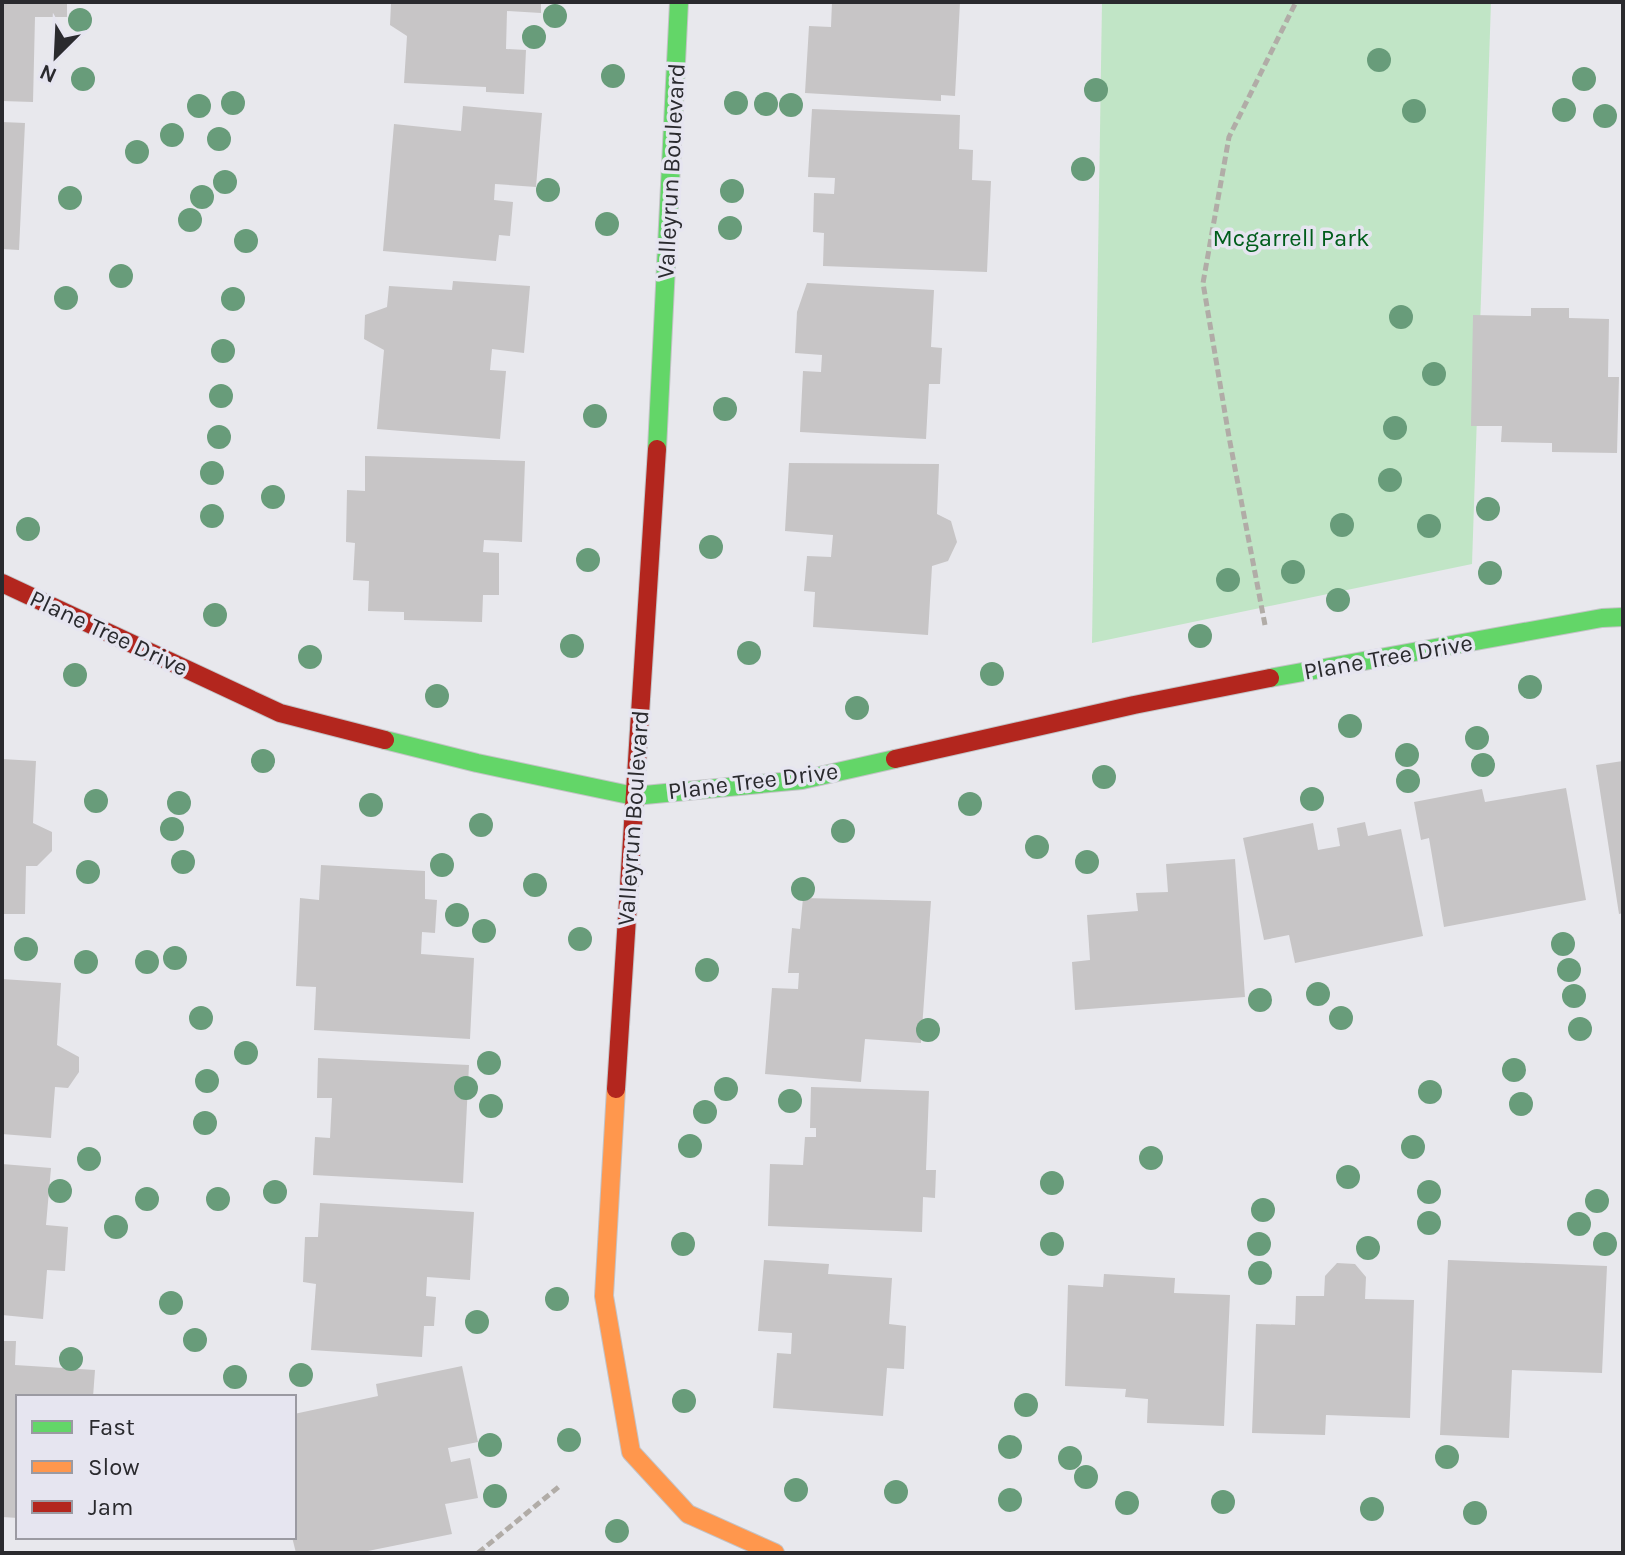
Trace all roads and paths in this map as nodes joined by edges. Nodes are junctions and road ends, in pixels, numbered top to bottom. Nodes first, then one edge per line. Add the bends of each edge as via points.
1 (679, 2) edge
2 (1296, 2) edge
3 (2, 583) edge
4 (1623, 617) edge
5 (1275, 677) junction
6 (634, 796) junction
7 (561, 1485) dead end
8 (478, 1553) edge
9 (775, 1553) edge

1 - 6 street, Valleyrun Boulevard
2 - 5 path via 1229,137 1203,283
3 - 6 street, Plane Tree Drive via 280,713
4 - 5 street, Plane Tree Drive
5 - 6 street, Plane Tree Drive via 802,780
6 - 9 street, Valleyrun Boulevard via 604,1296 631,1452 688,1514
7 - 8 path

